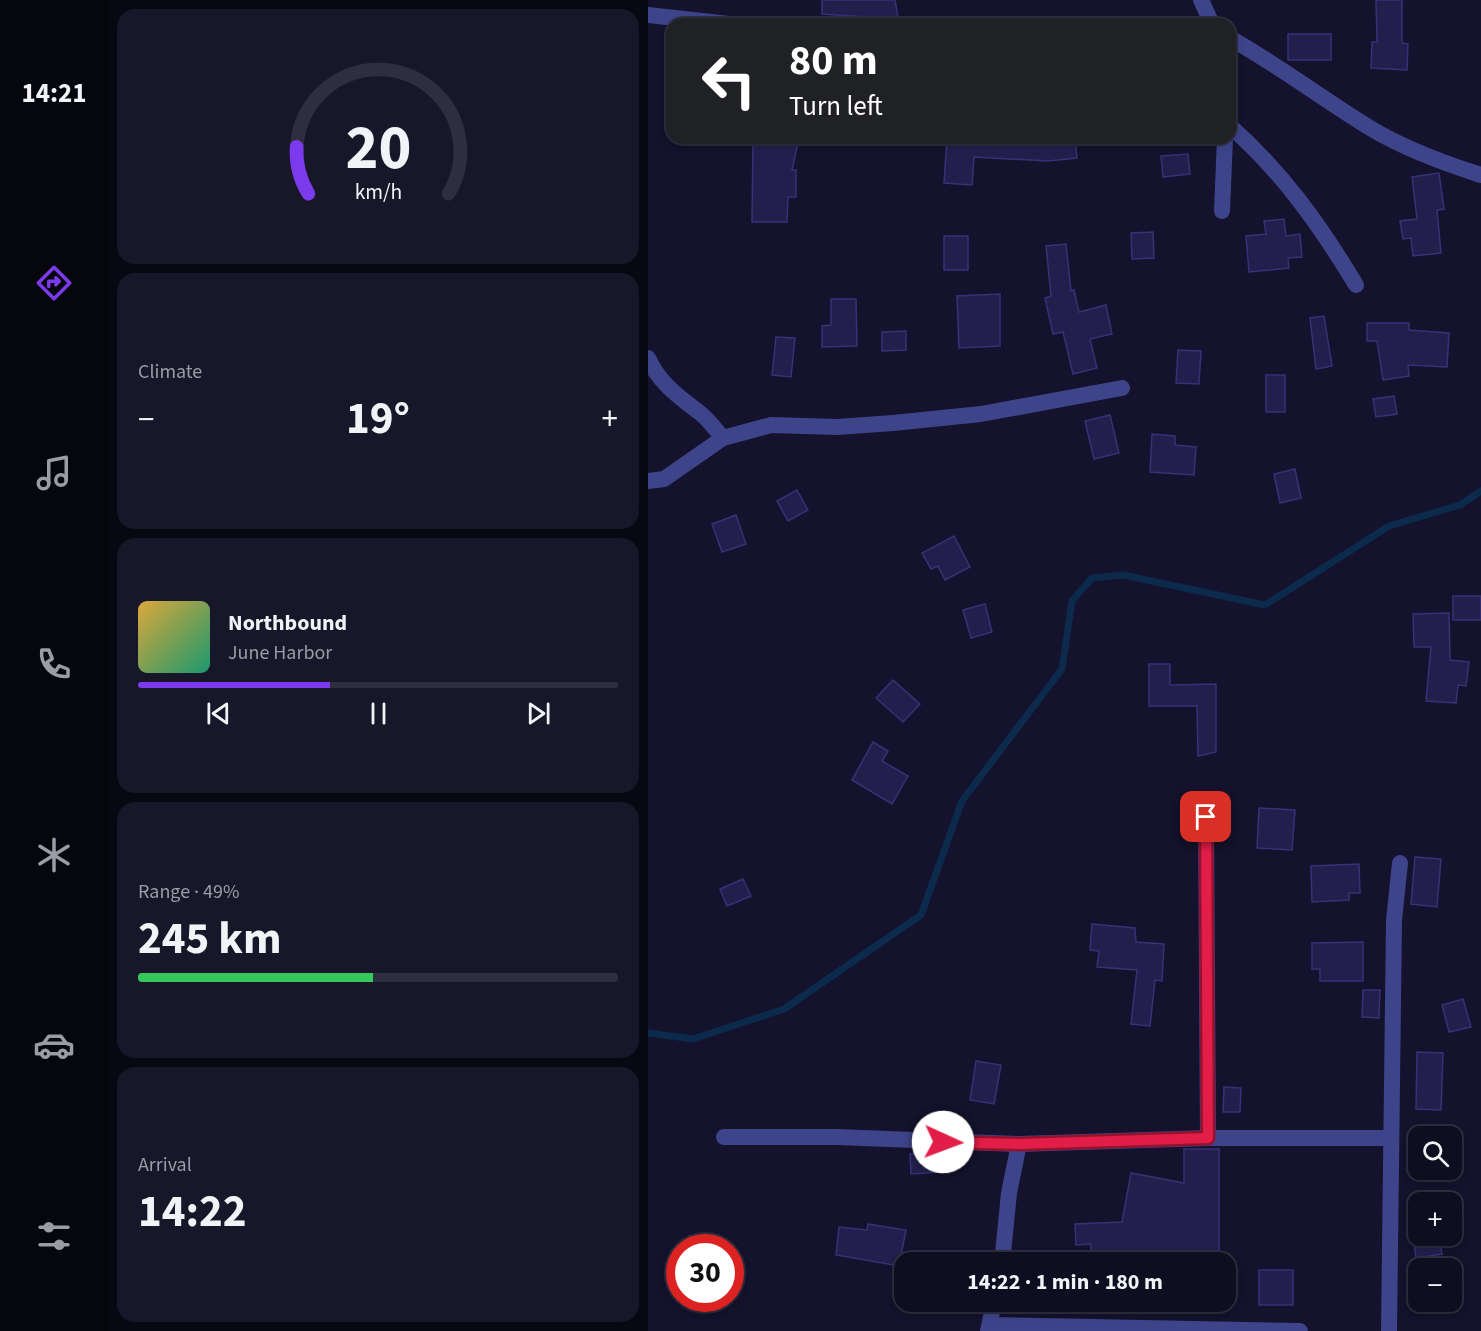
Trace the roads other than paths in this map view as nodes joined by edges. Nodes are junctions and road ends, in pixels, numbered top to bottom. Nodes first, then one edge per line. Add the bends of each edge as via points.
1 (1201, 0) edge
2 (648, 15) edge
3 (675, 18) edge
4 (1209, 18) edge
5 (1236, 41) edge
6 (1236, 132) edge
7 (1225, 144) edge
8 (1481, 175) edge
9 (1222, 211) dead end
10 (1356, 285) dead end
11 (648, 358) edge
12 (1122, 388) dead end
13 (723, 438) junction
14 (648, 481) edge
15 (1206, 817) dead end
16 (1400, 864) dead end
17 (724, 1137) dead end
18 (1208, 1138) junction
19 (1391, 1138) junction
20 (1019, 1144) junction
21 (1003, 1252) edge
22 (992, 1312) edge
23 (989, 1328) edge
24 (1300, 1331) edge
25 (1389, 1331) edge

1 - 4 street
2 - 3 street
5 - 8 street via 1413,151
6 - 10 street via 1288,184 1327,236
7 - 9 street
11 - 13 street via 653,370 676,396 702,415
12 - 13 street via 981,414 837,427 771,425
13 - 14 street via 664,479
15 - 18 street
16 - 19 street via 1394,920
17 - 20 street
18 - 19 street
18 - 20 street
19 - 25 street
20 - 21 street
22 - 23 street
23 - 24 street

